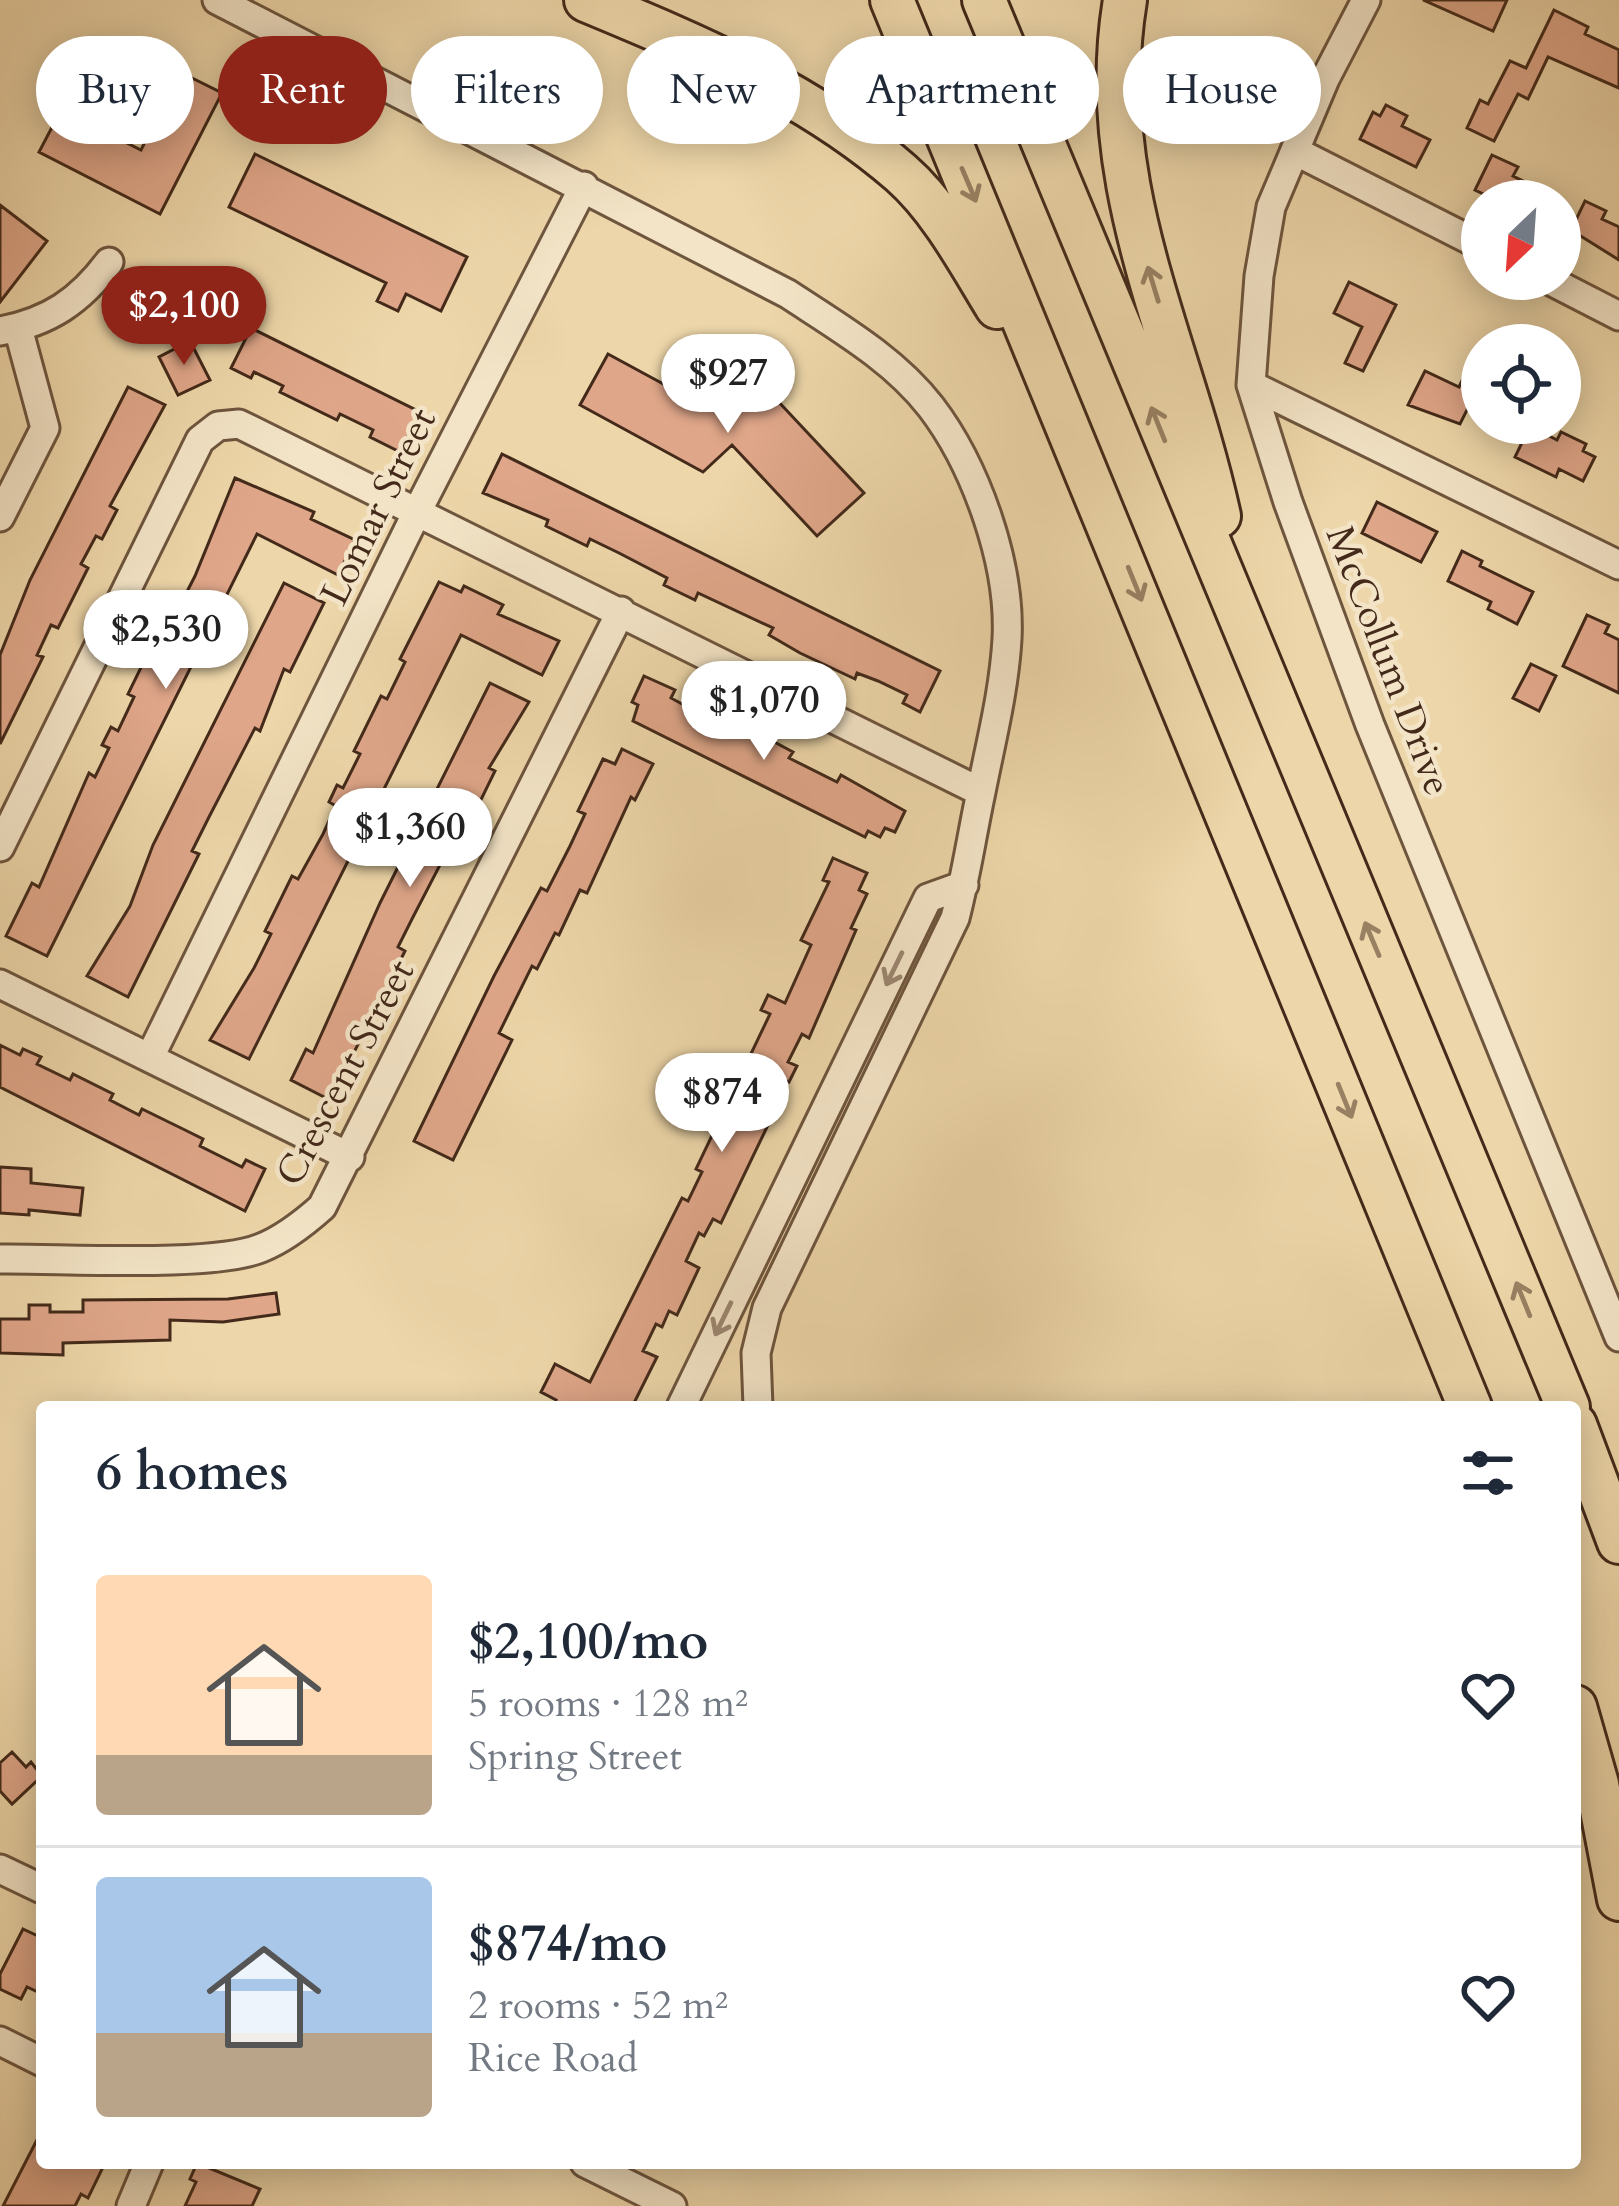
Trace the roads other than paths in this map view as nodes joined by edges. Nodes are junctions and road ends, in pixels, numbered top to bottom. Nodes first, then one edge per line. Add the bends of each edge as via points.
1 (217, 0) edge
2 (586, 0) edge
3 (892, 0) edge
4 (984, 0) edge
5 (1125, 0) edge
6 (1366, 0) edge
7 (1295, 152) junction
8 (584, 186) junction
9 (1461, 235) edge
10 (109, 262) dead end
11 (1581, 297) edge
12 (1619, 316) edge
13 (9, 330) edge
14 (1251, 385) junction
15 (1097, 492) junction
16 (417, 512) junction
17 (0, 517) edge
18 (1619, 566) edge
19 (621, 611) junction
20 (1247, 640) junction
21 (981, 792) junction
22 (0, 847) edge
23 (964, 885) junction
24 (0, 984) edge
25 (150, 1057) junction
26 (350, 1157) junction
27 (0, 1259) edge
28 (1619, 1337) edge
29 (683, 1401) edge
30 (758, 1401) edge
31 (1468, 1401) edge
32 (1565, 1401) edge
33 (1581, 1441) edge
34 (1619, 1542) edge
35 (1581, 1728) edge
36 (0, 1869) edge
37 (36, 1886) edge
38 (1619, 1899) edge
39 (0, 2041) edge
40 (36, 2059) edge
41 (146, 2169) edge
42 (597, 2169) edge
43 (130, 2206) edge
44 (672, 2206) edge

1 - 8 street
2 - 15 highway via 787,91 903,175 963,250
3 -> 15 highway
20 -> 4 highway
20 -> 5 highway via 1125,179 1115,99
6 - 7 street, McCollum Drive
7 - 9 street
7 - 14 street, McCollum Drive via 1271,207
8 - 16 street, Lomar Street
8 - 21 street via 788,294 877,353 931,406 978,486 1007,626
10 - 13 street via 60,312
11 - 12 street
13 - 17 street via 45,428
14 - 18 street
14 - 28 street, McCollum Drive via 1370,725
15 -> 31 highway
16 - 19 street
16 - 22 street via 239,424 218,426 200,440
16 - 25 street, Lomar Street
19 - 21 street
19 - 26 street, Crescent Street
32 -> 20 highway
21 - 23 street
23 -> 29 street via 928,898
23 - 30 street via 767,1308 756,1353
24 - 25 street
25 - 26 street
26 - 27 street, Crescent Street via 322,1207 257,1250
33 - 34 highway
35 - 38 highway
36 - 37 street
39 - 40 street
41 - 43 street
42 - 44 street

